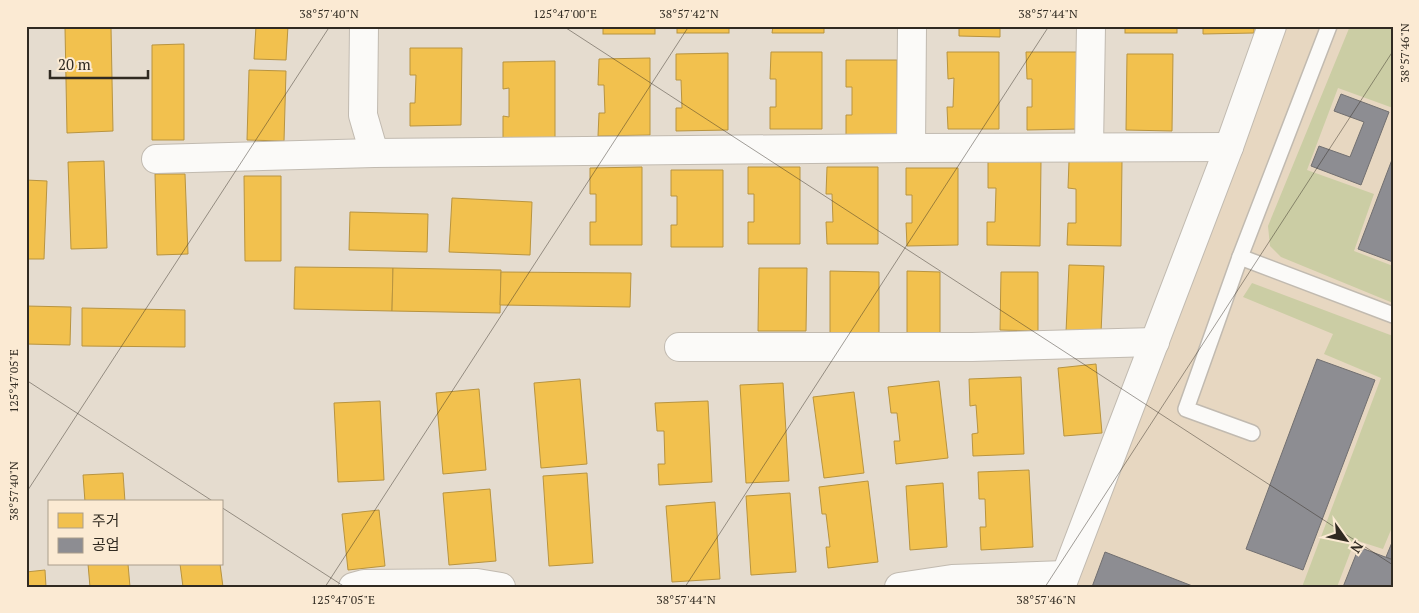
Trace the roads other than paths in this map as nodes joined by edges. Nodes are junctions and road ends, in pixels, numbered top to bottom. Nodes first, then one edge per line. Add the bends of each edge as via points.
1 (364, 26) edge
2 (912, 26) edge
3 (1091, 26) edge
4 (1272, 26) edge
5 (1329, 26) edge
6 (1089, 147) junction
7 (1229, 147) junction
8 (911, 148) junction
9 (374, 153) junction
10 (156, 159) dead end
11 (1240, 256) junction
12 (1393, 315) edge
13 (1154, 342) junction
14 (678, 347) dead end
15 (1252, 433) dead end
16 (1063, 581) edge
17 (353, 587) edge
18 (501, 587) edge
19 (899, 587) edge

1 - 9 street via 363,115
2 - 8 street
3 - 6 street
4 - 7 street
5 - 11 lane
6 - 7 street
6 - 8 street
7 - 13 street
8 - 9 street
9 - 10 street
11 - 12 lane
11 - 15 lane via 1186,408
13 - 14 street via 962,347
13 - 16 street
16 - 19 street via 952,579
17 - 18 street via 364,584 477,583

